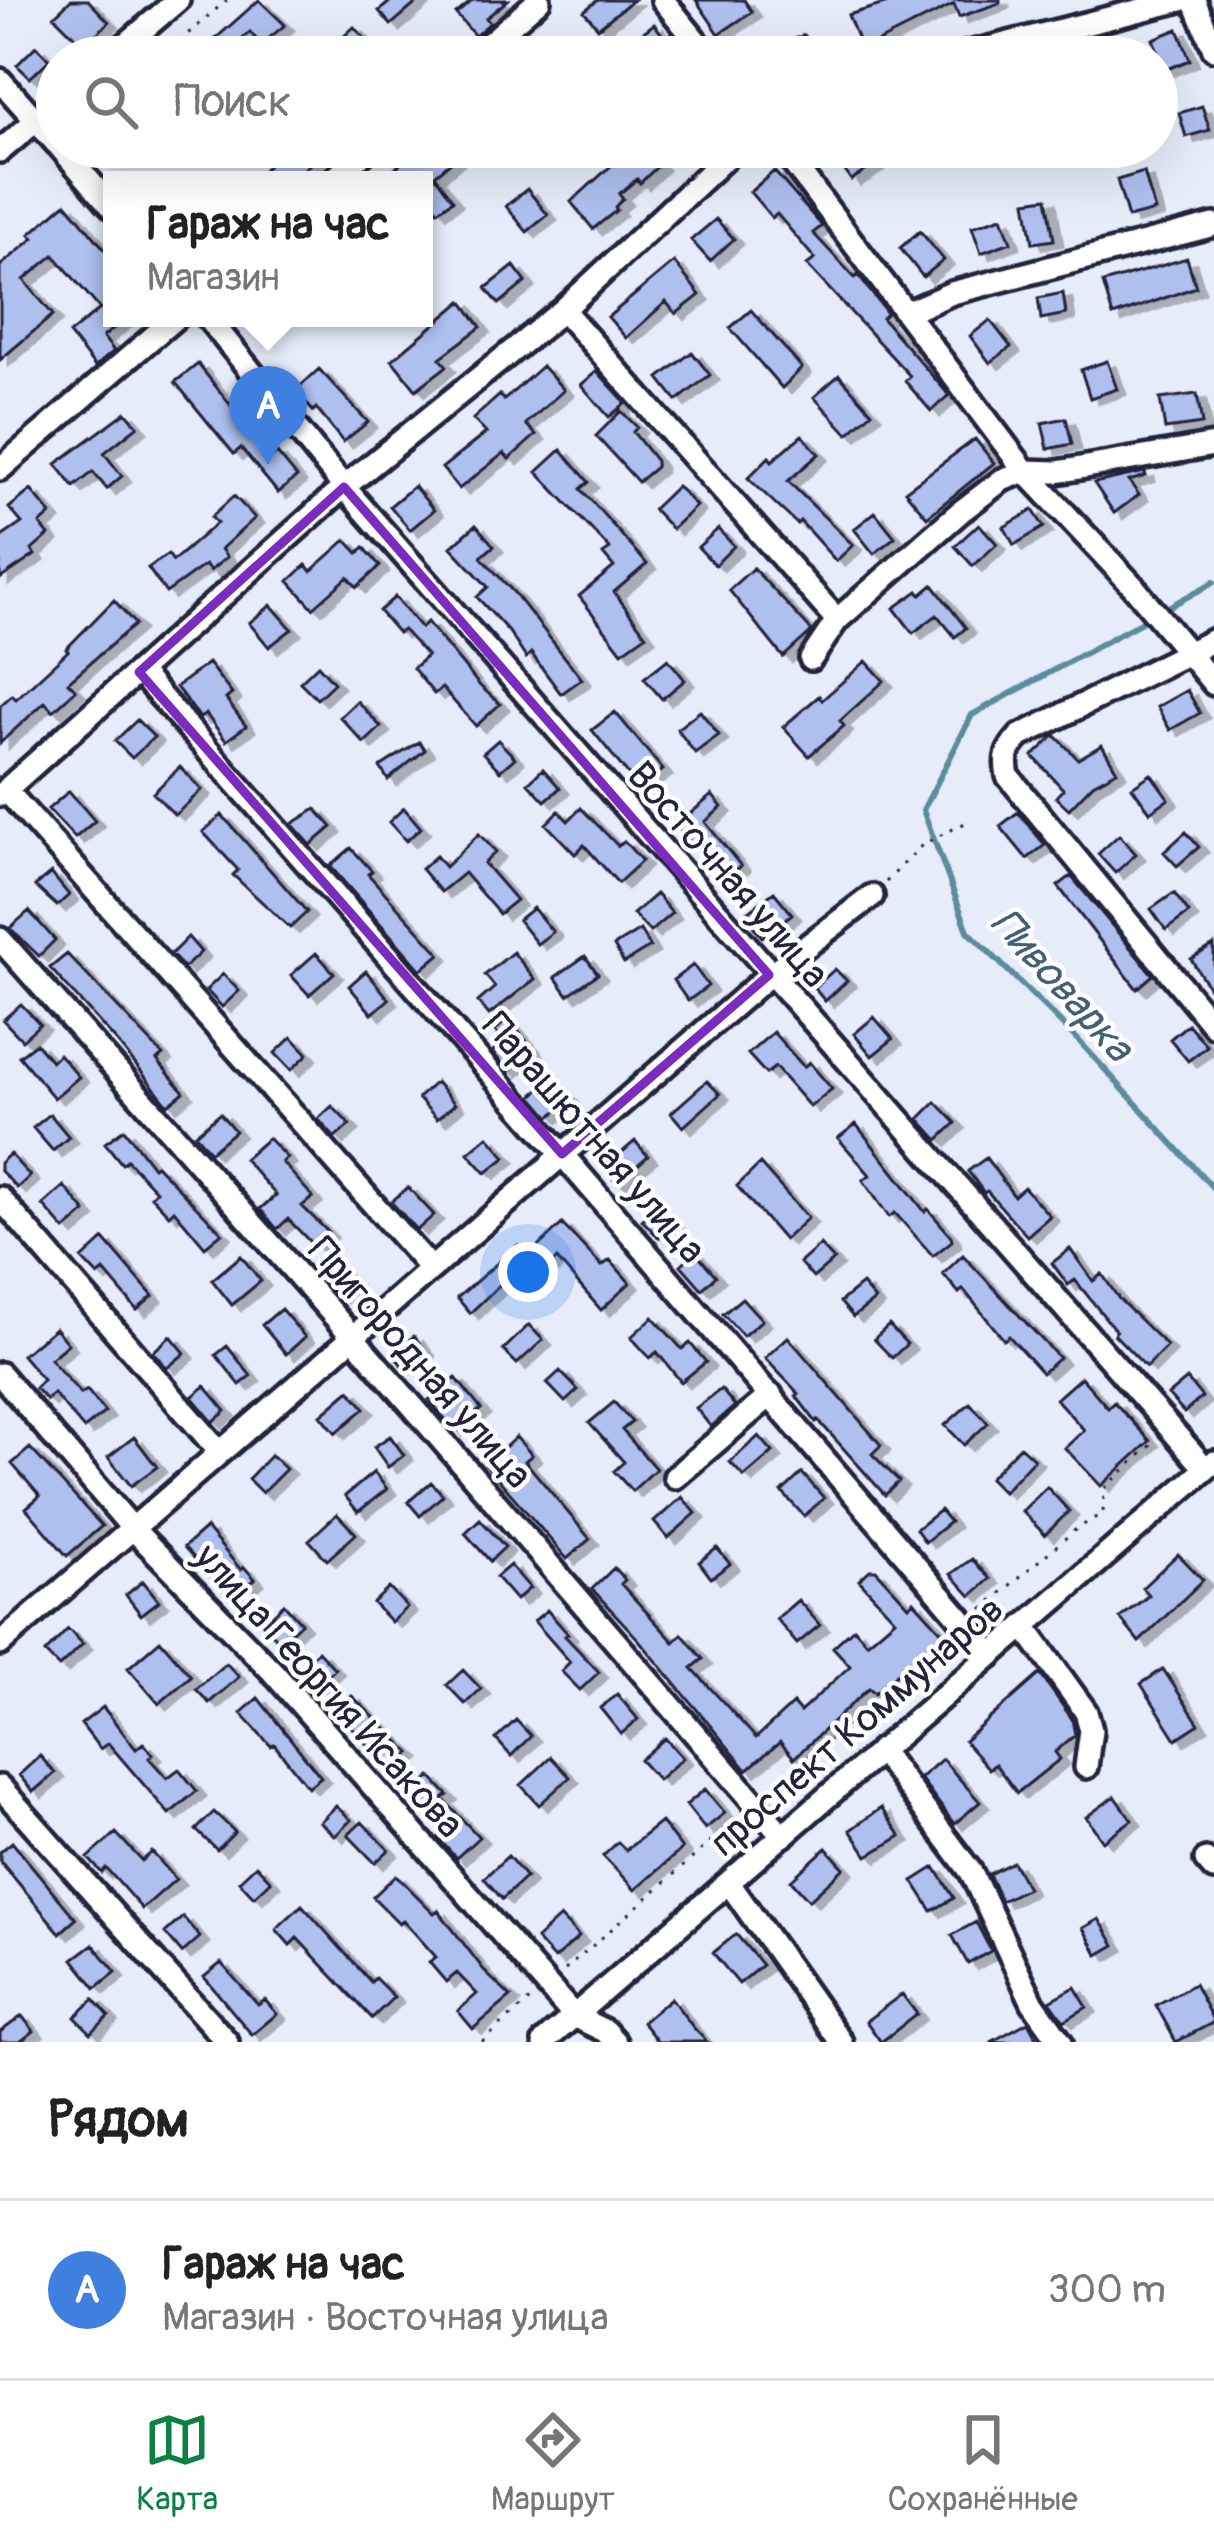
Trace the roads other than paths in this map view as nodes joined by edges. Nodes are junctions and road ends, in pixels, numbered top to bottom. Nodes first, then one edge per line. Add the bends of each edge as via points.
1 (178, 0) edge
2 (539, 0) edge
3 (663, 0) edge
4 (1181, 0) edge
5 (1194, 0) edge
6 (136, 36) edge
7 (498, 36) edge
8 (692, 36) edge
9 (1037, 36) edge
10 (1214, 49) edge
11 (0, 80) edge
12 (36, 120) joint
13 (0, 152) edge
14 (78, 168) edge
15 (715, 168) edge
16 (797, 168) edge
17 (103, 197) edge
18 (1214, 225) edge
19 (563, 310) junction
20 (908, 312) junction
21 (165, 327) edge
22 (215, 327) edge
23 (1214, 445) edge
24 (0, 470) edge
25 (1025, 471) junction
26 (344, 487) junction
27 (837, 620) junction
28 (1214, 640) edge
29 (1184, 647) junction
30 (811, 659) dead end
31 (139, 672) junction
32 (1214, 684) edge
33 (3, 792) edge
34 (872, 896) road end
35 (0, 939) edge
36 (769, 975) junction
37 (1214, 1026) edge
38 (562, 1154) junction
39 (0, 1198) edge
40 (430, 1268) junction
41 (352, 1336) junction
42 (0, 1374) edge
43 (771, 1395) junction
44 (219, 1451) junction
45 (1210, 1465) edge
46 (675, 1477) dead end
47 (133, 1529) junction
48 (1024, 1627) junction
49 (5, 1630) edge
50 (992, 1655) junction
51 (880, 1750) junction
52 (1086, 1767) dead end
53 (0, 1787) edge
54 (783, 1836) junction
55 (729, 1883) junction
56 (574, 2016) junction
57 (227, 2042) edge
58 (544, 2042) edge
59 (615, 2042) edge
60 (841, 2042) edge
61 (1060, 2042) edge

1 - 6 street
2 - 7 street
3 - 8 street
4 - 9 street
5 - 10 street
11 - 12 street
12 - 13 street
14 - 17 street
15 - 19 street
16 - 20 street
18 - 20 street via 952,292
19 - 26 street
19 - 27 street
20 - 25 street
21 - 24 street
22 - 26 street, Восточная улица
23 - 25 street
25 - 27 street via 960,512
25 - 29 street
26 - 31 street
26 - 36 street, Восточная улица
27 - 30 street
28 - 29 street
29 - 32 street
29 - 37 street via 1020,736 1005,760 1008,776
31 - 33 street
31 - 38 street, Парашютная улица
33 - 40 street
34 - 36 street
35 - 41 street, Пригородная улица
36 - 38 street
36 - 45 street, Восточная улица
38 - 40 street
38 - 43 street, Парашютная улица
39 - 44 street
40 - 41 street
41 - 44 street
41 - 54 street, Пригородная улица
42 - 47 street, улица Георгия Исакова
43 - 46 street
43 - 50 street, Парашютная улица
44 - 47 street
45 - 48 street, проспект Коммунаров
47 - 49 street
47 - 56 street, улица Георгия Исакова via 272,1670
48 - 50 street, проспект Коммунаров
48 - 52 street via 1086,1712
50 - 51 street, проспект Коммунаров
51 - 54 street, проспект Коммунаров
51 - 61 street via 970,1872
53 - 57 street
54 - 55 street, проспект Коммунаров
55 - 56 street, проспект Коммунаров
55 - 60 street
56 - 58 street, проспект Коммунаров
56 - 59 street, улица Георгия Исакова

